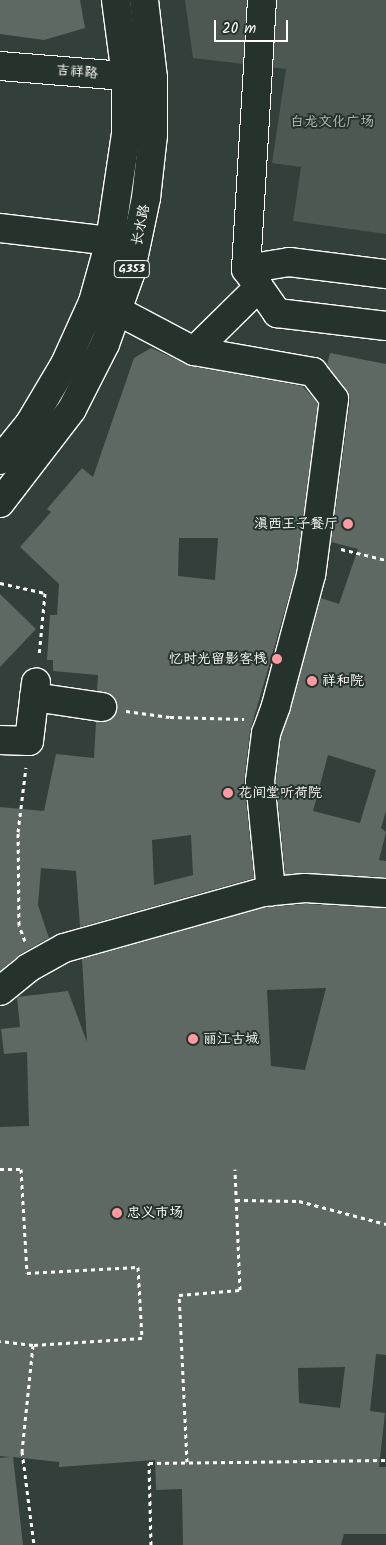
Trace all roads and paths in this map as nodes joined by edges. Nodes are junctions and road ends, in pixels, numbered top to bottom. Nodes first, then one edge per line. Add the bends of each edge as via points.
1 (116, 0) edge
2 (144, 0) edge
3 (262, 0) edge
4 (0, 66) edge
5 (126, 76) junction
6 (153, 78) junction
7 (0, 228) edge
8 (110, 241) junction
9 (386, 274) edge
10 (252, 278) junction
11 (118, 311) junction
12 (386, 326) edge
13 (194, 351) junction
14 (0, 460) edge
15 (0, 503) edge
16 (315, 542) junction
17 (386, 560) edge
18 (0, 583) edge
19 (35, 689) junction
20 (102, 707) joint
21 (270, 722) junction
22 (0, 740) edge
23 (29, 741) junction
24 (271, 892) junction
25 (386, 893) edge
26 (34, 964) junction
27 (0, 991) edge
28 (0, 1169) edge
29 (234, 1169) dead end
30 (236, 1200) junction
31 (386, 1224) edge
32 (0, 1341) edge
33 (33, 1345) junction
34 (386, 1460) edge
35 (187, 1462) junction
36 (34, 1545) edge
37 (151, 1545) edge

1 - 5 main road, 长水路 / G353
2 - 6 main road, 长水路 / G353
3 - 10 main road
4 - 5 main road, 吉祥路
5 - 6 main road, 吉祥路
5 - 8 main road, 长水路 / G353 via 124,164
6 - 11 main road, 长水路 / G353 via 150,175 140,236
7 - 8 main road
8 - 14 main road, 长水路 / G353 via 92,302 65,364 30,423
9 - 10 main road via 289,262
10 - 12 main road via 277,313
10 - 13 main road
11 - 13 main road
11 - 15 main road, 长水路 / G353 via 90,377 72,408
13 - 16 main road via 313,372 334,399
16 - 17 path
16 - 21 main road via 311,575
18 - 19 path via 45,593
19 - 20 main road
19 - 23 main road
20 - 21 path via 170,717 204,716
21 - 24 main road via 260,781
22 - 23 main road
23 - 26 path via 18,832 19,925
24 - 25 main road via 305,888
24 - 26 main road via 84,942
26 - 27 main road
28 - 33 path via 21,1169 27,1273 138,1267 142,1338
29 - 30 path
30 - 31 path via 299,1200
30 - 35 path via 240,1290 179,1295
32 - 33 path
33 - 36 path via 22,1451
34 - 35 path
35 - 37 path via 149,1463

